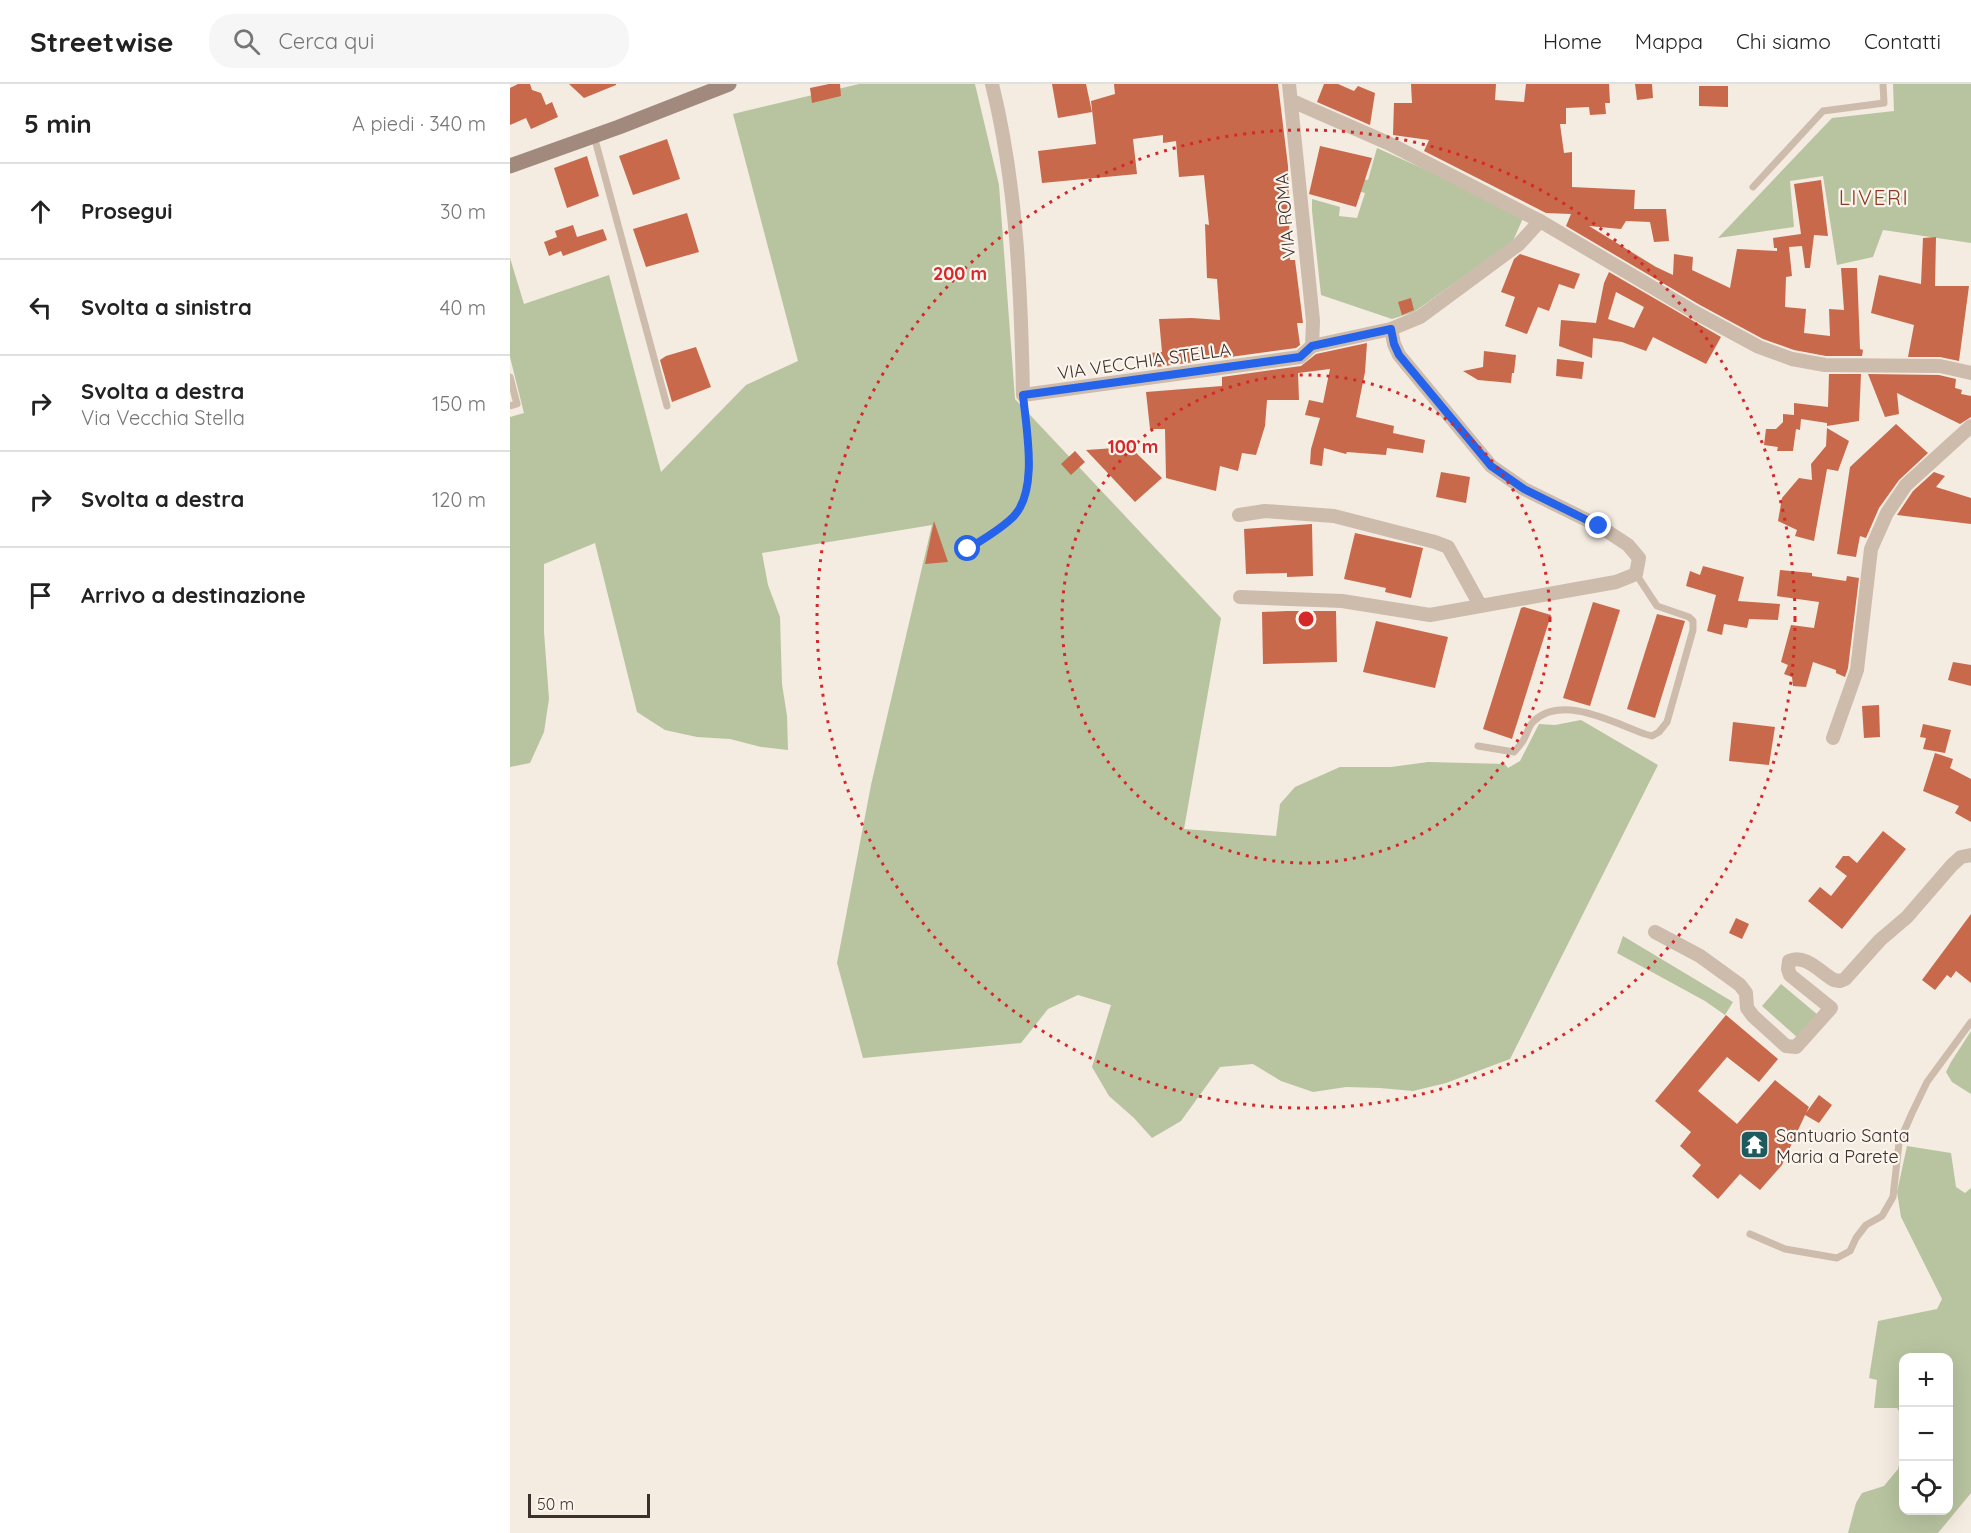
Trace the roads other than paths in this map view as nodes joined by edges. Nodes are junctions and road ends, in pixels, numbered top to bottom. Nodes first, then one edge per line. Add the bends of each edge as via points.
1 (729, 84) edge
2 (992, 84) edge
3 (1289, 84) edge
4 (1883, 84) edge
5 (1292, 101) junction
6 (594, 136) junction
7 (510, 166) edge
8 (1753, 187) dead end
9 (1540, 221) junction
10 (1391, 329) junction
11 (1312, 346) junction
12 (1971, 373) edge
13 (510, 377) edge
14 (1023, 395) junction
15 (510, 406) edge
16 (666, 406) dead end
17 (1971, 426) edge
18 (1239, 515) dead end
19 (968, 549) dead end
20 (1636, 574) junction
21 (1240, 597) dead end
22 (1480, 605) junction
23 (1833, 738) dead end
24 (1478, 746) dead end
25 (1971, 855) edge
26 (1655, 932) dead end
27 (1971, 1022) edge
28 (1750, 1234) dead end

1 - 6 main road
2 - 14 street via 1010,189 1022,296
3 - 5 street, VIA ROMA
4 - 8 lane via 1884,103 1823,111
5 - 9 street via 1388,143
5 - 11 street, VIA ROMA via 1313,321
6 - 7 main road
6 - 16 lane
9 - 10 street, VIA VECCHIA STELLA via 1519,244 1420,317
9 - 12 street via 1696,314 1759,347 1792,359 1840,366 1940,366
10 - 11 street, VIA VECCHIA STELLA
10 - 20 street via 1399,355 1491,466 1524,489 1629,545 1639,558
11 - 14 street, VIA VECCHIA STELLA via 1300,357
13 - 15 lane via 517,404
14 - 19 lane via 1030,471 1026,491 1015,515
17 - 23 street via 1906,485 1887,513 1871,549 1857,670
18 - 22 street via 1304,512 1334,516 1435,542 1448,547
20 - 22 street via 1616,582
20 - 24 lane via 1657,606 1692,621 1693,630 1667,722 1659,732 1652,736 1580,711 1558,709 1532,722 1514,752
21 - 22 street via 1342,601 1430,615
25 - 26 street via 1952,865 1845,979 1834,980 1804,960 1789,961 1790,975 1831,1008 1792,1048 1750,1012 1740,985 1700,956
27 - 28 lane via 1927,1082 1912,1113 1899,1143 1893,1197 1882,1216 1866,1225 1850,1251 1837,1258 1785,1248

